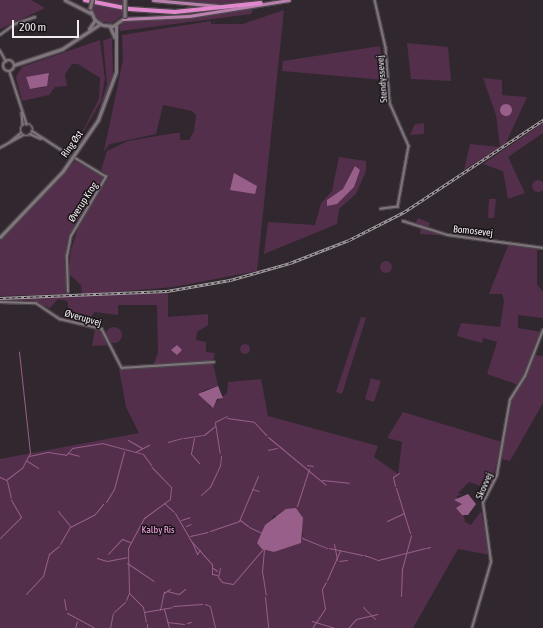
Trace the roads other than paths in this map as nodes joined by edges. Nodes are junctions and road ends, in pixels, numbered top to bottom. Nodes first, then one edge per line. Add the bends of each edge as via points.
1 (65, 0) edge
2 (85, 0) edge
3 (91, 0) edge
4 (125, 0) edge
5 (153, 0) edge
6 (290, 0) edge
7 (375, 0) edge
8 (261, 3) junction
9 (199, 10) junction
10 (91, 13) junction
11 (35, 17) dead end
12 (123, 19) junction
13 (95, 20) junction
14 (100, 24) junction
15 (116, 24) junction
16 (110, 26) junction
17 (88, 32) junction
18 (0, 34) edge
19 (116, 40) junction
20 (0, 50) edge
21 (6, 61) junction
22 (14, 65) junction
23 (2, 69) edge
24 (10, 72) junction
25 (22, 113) junction
26 (27, 124) junction
27 (23, 125) junction
28 (32, 131) junction
29 (21, 132) junction
30 (30, 134) junction
31 (24, 135) junction
32 (43, 140) junction
33 (7, 144) junction
34 (0, 148) edge
35 (69, 155) dead end
36 (76, 159) dead end
37 (381, 209) dead end
38 (403, 221) dead end
39 (0, 237) edge
40 (543, 248) edge
41 (68, 292) dead end
42 (0, 302) edge
43 (543, 330) edge
44 (214, 362) dead end
45 (472, 628) edge

1 - 10 main road
2 - 9 highway via 146,11
3 - 9 highway via 146,10
3 - 10 main road, bridge
4 - 12 main road, bridge
5 - 8 main road via 194,6
6 - 8 main road
6 - 12 main road via 189,16
7 - 37 street, Stendyssevej via 386,48 390,103 410,146 398,208
8 - 9 highway
10 - 13 main road
11 - 18 street
12 - 15 main road
13 - 14 main road
13 - 17 main road
14 - 16 main road
14 - 17 main road
15 - 16 main road
15 - 19 main road, Ring Øst
16 - 19 main road, Ring Øst
17 - 22 main road via 62,49
19 - 39 main road, Ring Øst via 113,83 98,120 58,176
20 - 21 street
21 - 22 main road
21 - 23 main road
22 - 24 main road
23 - 24 main road
24 - 25 street
25 - 26 street
25 - 27 street
26 - 27 street
26 - 28 street
27 - 29 street
28 - 30 street
28 - 32 street
29 - 31 street
29 - 33 street
30 - 31 street
30 - 32 street
31 - 33 street
32 - 35 street
33 - 34 street
36 - 41 street, Øverup Krog via 106,177 71,236 67,256
38 - 40 street, Bomosevej via 448,235
42 - 44 street, Øverupvej via 36,303 60,319 102,329 122,368
43 - 45 street, Skovvej via 525,376 510,400 497,475 483,503 491,562

